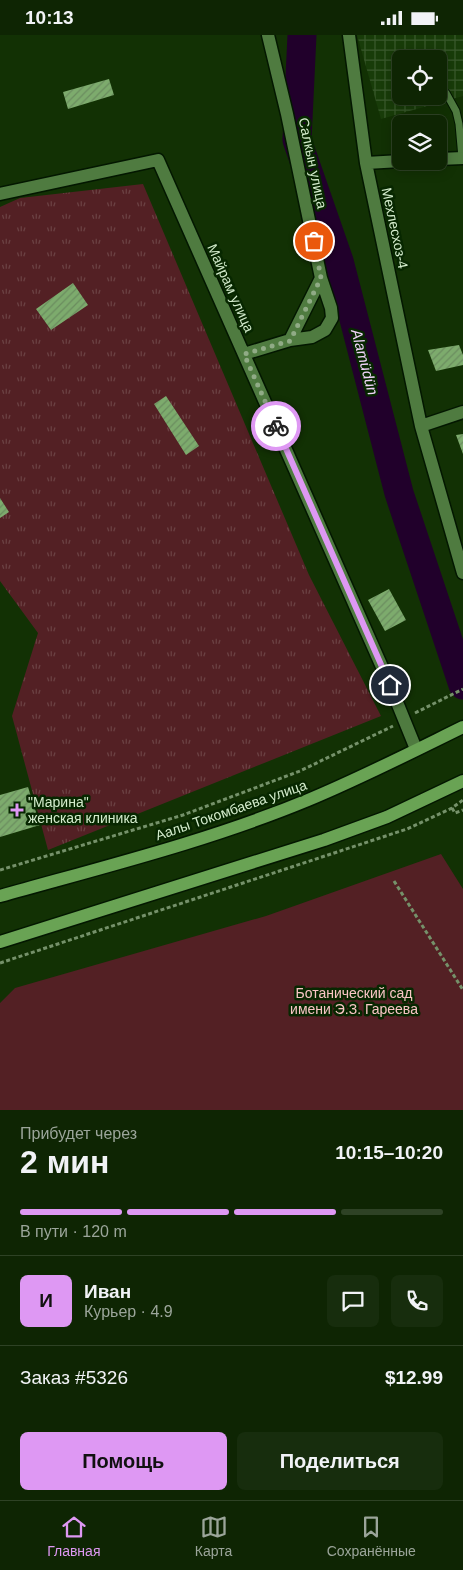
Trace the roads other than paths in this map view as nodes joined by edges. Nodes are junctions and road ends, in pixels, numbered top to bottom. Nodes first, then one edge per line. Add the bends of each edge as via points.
1 (268, 35) edge
2 (349, 35) edge
3 (447, 95) edge
4 (462, 158) edge
5 (447, 159) edge
6 (392, 162) edge
7 (366, 163) junction
8 (0, 194) edge
9 (321, 278) junction
10 (290, 341) junction
11 (244, 354) junction
12 (463, 412) edge
13 (421, 426) junction
14 (463, 573) edge
15 (463, 727) edge
16 (422, 746) junction
17 (458, 783) edge
18 (0, 896) edge
19 (0, 942) edge

1 - 9 street, Салкын улица
2 - 7 street, Мехлесхоз-4
3 - 4 lane via 456,111
4 - 5 street
6 - 7 street
7 - 13 street, Мехлесхоз-4
8 - 11 street, Майрам улица via 158,160
9 - 10 street
9 - 10 street, Салкын улица via 332,318 325,330 312,337
10 - 11 street, Салкын улица
11 - 16 street, Майрам улица via 403,719
12 - 13 street
13 - 14 street, Мехлесхоз-4
15 - 16 main road, Аалы Токомбаева улица
16 - 18 main road, Аалы Токомбаева улица via 308,800 247,823
17 - 19 main road via 387,817 324,840

